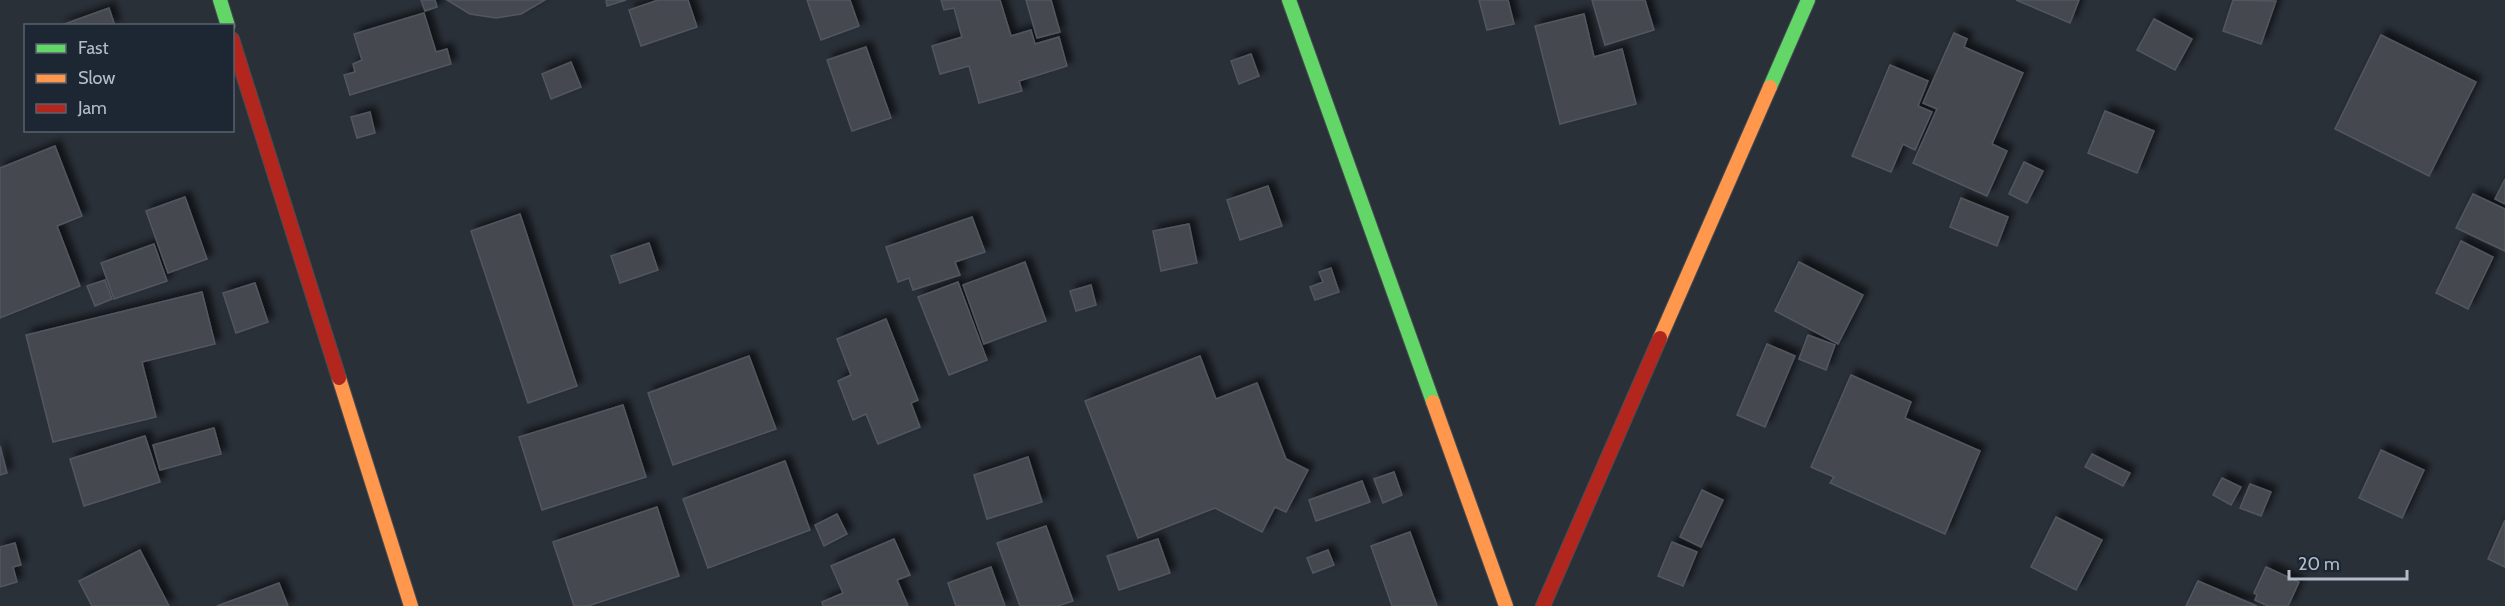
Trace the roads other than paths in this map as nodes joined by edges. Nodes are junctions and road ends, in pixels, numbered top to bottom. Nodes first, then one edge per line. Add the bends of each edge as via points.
1 (220, 0) edge
2 (1289, 0) edge
3 (1808, 0) edge
4 (227, 24) edge
5 (234, 45) edge
6 (411, 606) edge
7 (1506, 606) edge
8 (1543, 606) edge

1 - 4 street
2 - 7 street
3 - 8 street
5 - 6 street

